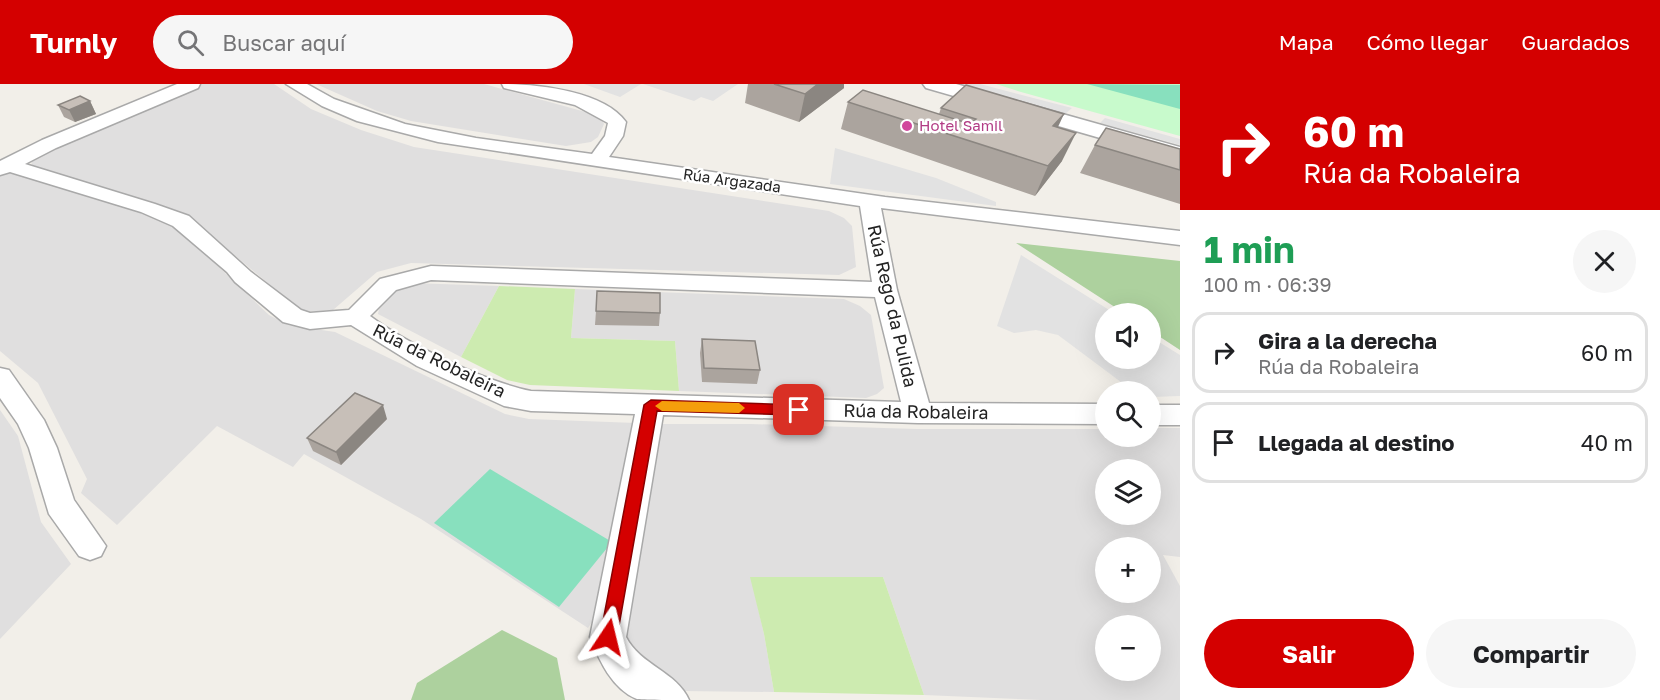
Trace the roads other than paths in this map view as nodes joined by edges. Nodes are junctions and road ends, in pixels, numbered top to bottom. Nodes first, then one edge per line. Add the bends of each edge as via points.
1 (192, 84) edge
2 (294, 84) edge
3 (510, 84) edge
4 (933, 84) edge
5 (1180, 154) edge
6 (597, 161) junction
7 (4, 167) edge
8 (869, 199) junction
9 (1180, 238) edge
10 (885, 290) junction
11 (356, 316) junction
12 (0, 377) edge
13 (651, 405) junction
14 (918, 413) junction
15 (1095, 414) edge
16 (1161, 415) edge
17 (1180, 415) edge
18 (90, 546) dead end
19 (670, 700) edge

1 - 7 street
2 - 6 street, Rúa Argazada via 339,108 393,126
3 - 6 street via 608,113 616,122 614,136
4 - 5 street
6 - 8 street, Rúa Argazada
7 - 11 street via 181,221 292,316 310,321
8 - 9 street, Rúa Argazada via 994,218
8 - 10 street, Rúa Rego da Pulida
10 - 11 street, Rúa da Robaleira via 431,273 395,278
10 - 14 street, Rúa Rego da Pulida
11 - 13 street, Rúa da Robaleira via 379,333 503,396 531,401
12 - 18 street via 30,420 60,505
13 - 14 street, Rúa da Robaleira
13 - 19 street via 608,637 622,667
14 - 15 street, Rúa da Robaleira
16 - 17 street

